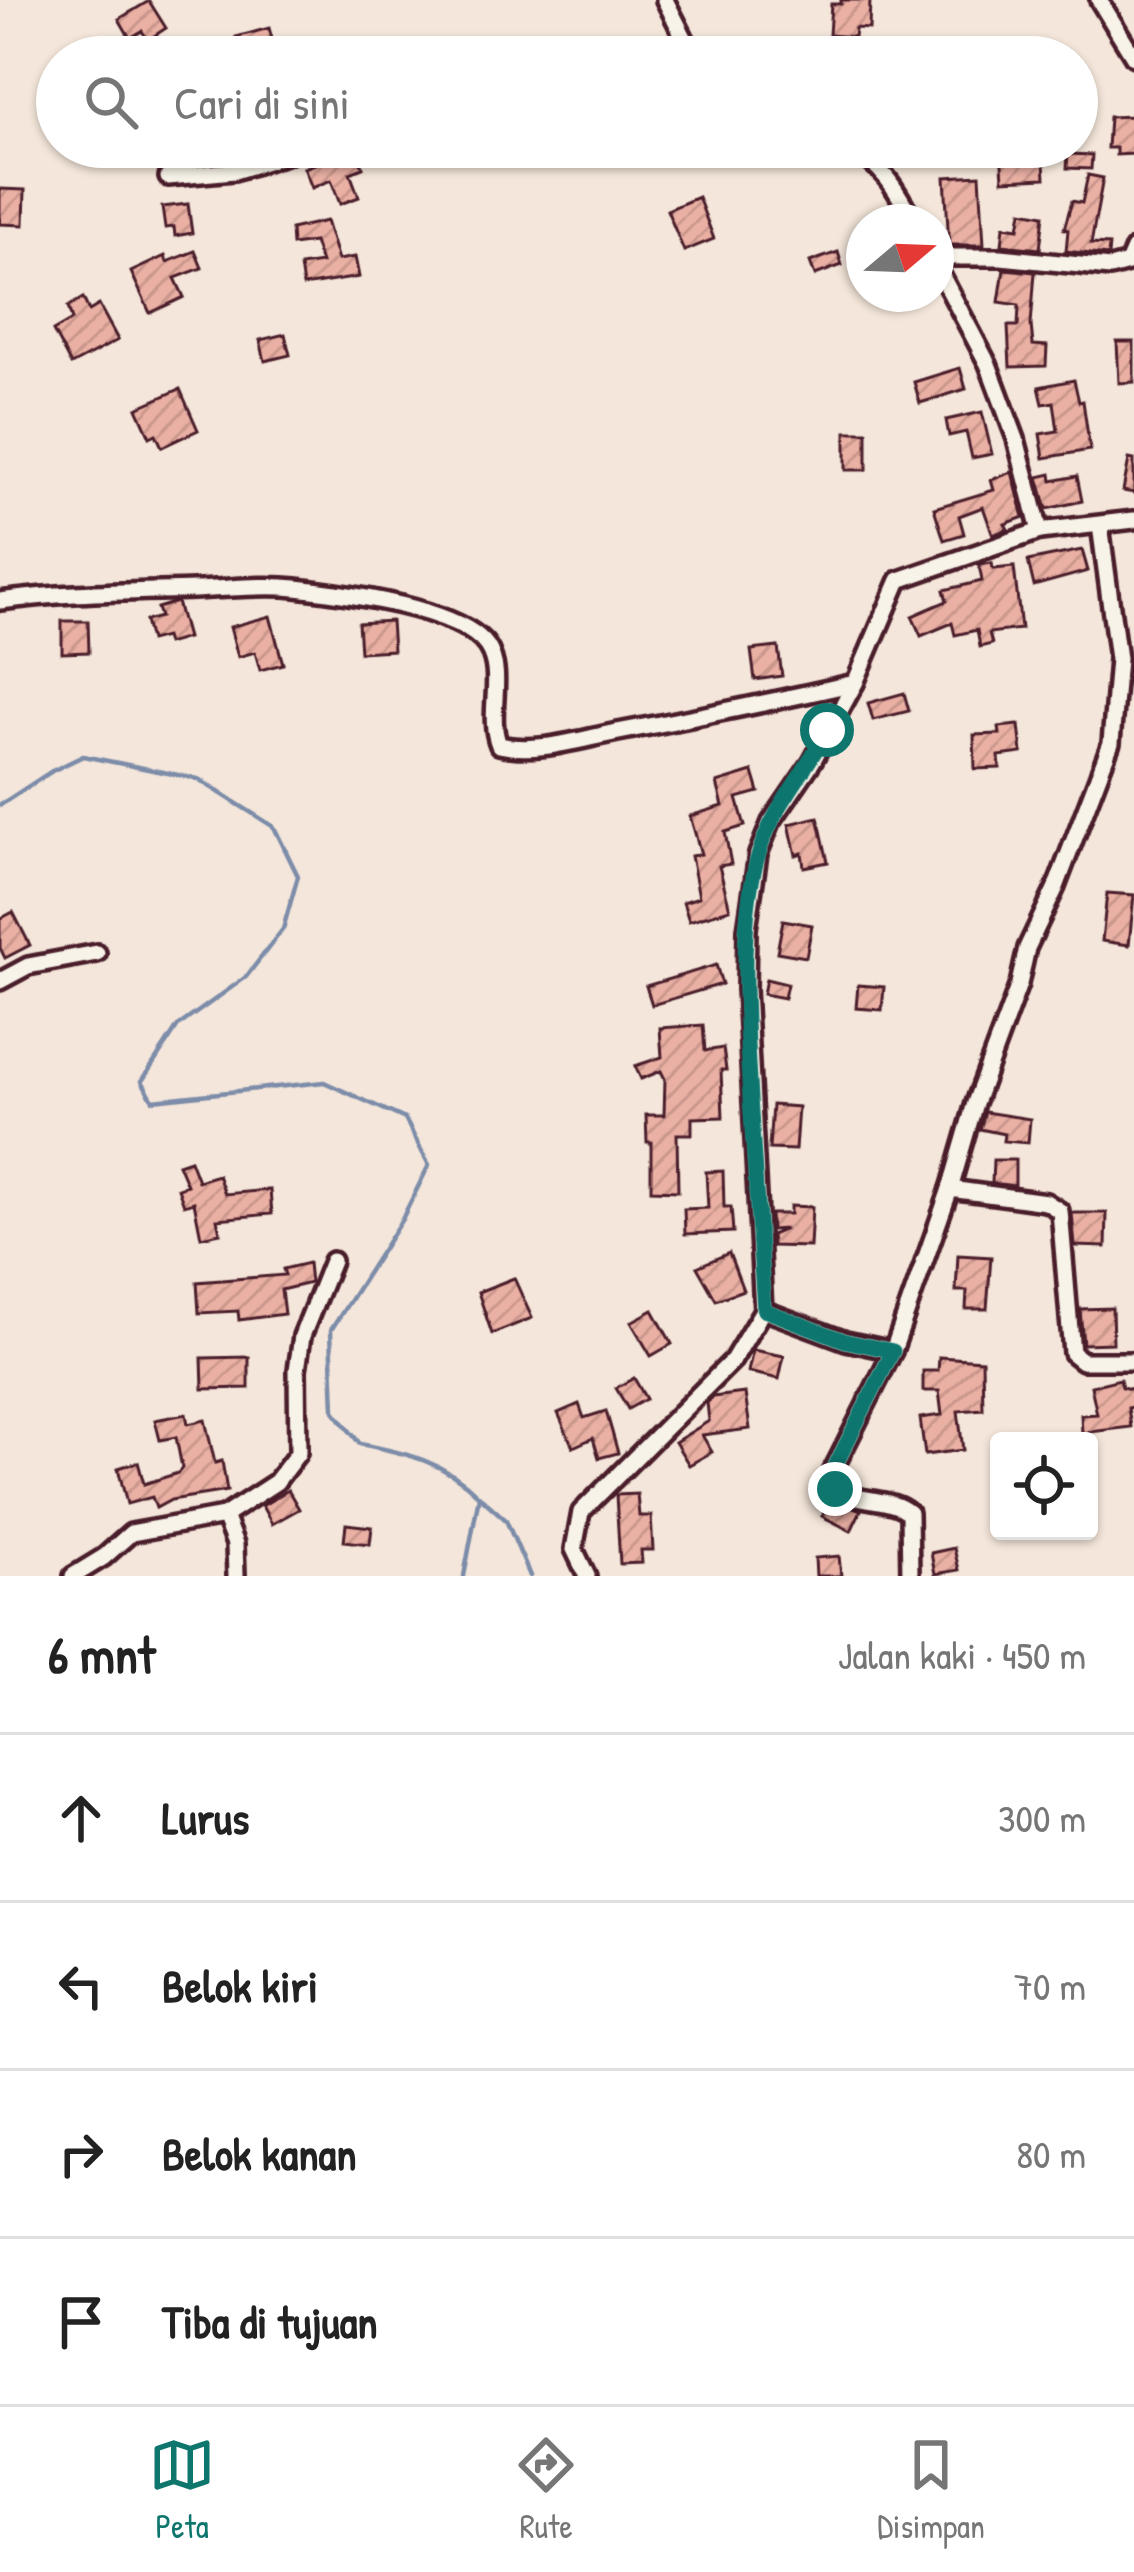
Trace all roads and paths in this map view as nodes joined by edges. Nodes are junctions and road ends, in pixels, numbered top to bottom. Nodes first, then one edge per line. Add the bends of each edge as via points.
1 (665, 0) edge
2 (1099, 0) edge
3 (683, 36) edge
4 (1134, 56) edge
5 (244, 168) edge
6 (879, 168) edge
7 (168, 177) dead end
8 (904, 204) edge
9 (1134, 249) edge
10 (954, 260) edge
11 (954, 297) edge
12 (1134, 520) edge
13 (1100, 525) junction
14 (1040, 530) junction
15 (0, 601) edge
16 (855, 683) junction
17 (97, 953) dead end
18 (0, 981) edge
19 (950, 1190) junction
20 (332, 1261) dead end
21 (764, 1310) junction
22 (893, 1351) junction
23 (1134, 1361) edge
24 (224, 1516) junction
25 (74, 1576) edge
26 (236, 1576) edge
27 (587, 1576) edge
28 (910, 1576) edge

1 - 3 street
2 - 4 street
5 - 7 street
6 - 8 street
9 - 10 street via 1128,262 1110,268
11 - 14 street via 1016,439
12 - 13 street
13 - 14 street
13 - 19 street via 1118,659 1111,743 1027,948
14 - 16 street via 899,580
15 - 16 street via 292,588 422,611 473,631 488,648 493,732 499,745 512,748
16 - 21 street via 771,822 747,929
17 - 18 street via 28,966
19 - 22 street
19 - 23 street via 1046,1202 1060,1211 1072,1353
20 - 24 street via 302,1336 298,1453 276,1482
21 - 22 street
21 - 27 street via 733,1360 580,1511 574,1549
22 - 28 street via 832,1480 843,1493 909,1513
24 - 25 street via 130,1533
24 - 26 street

